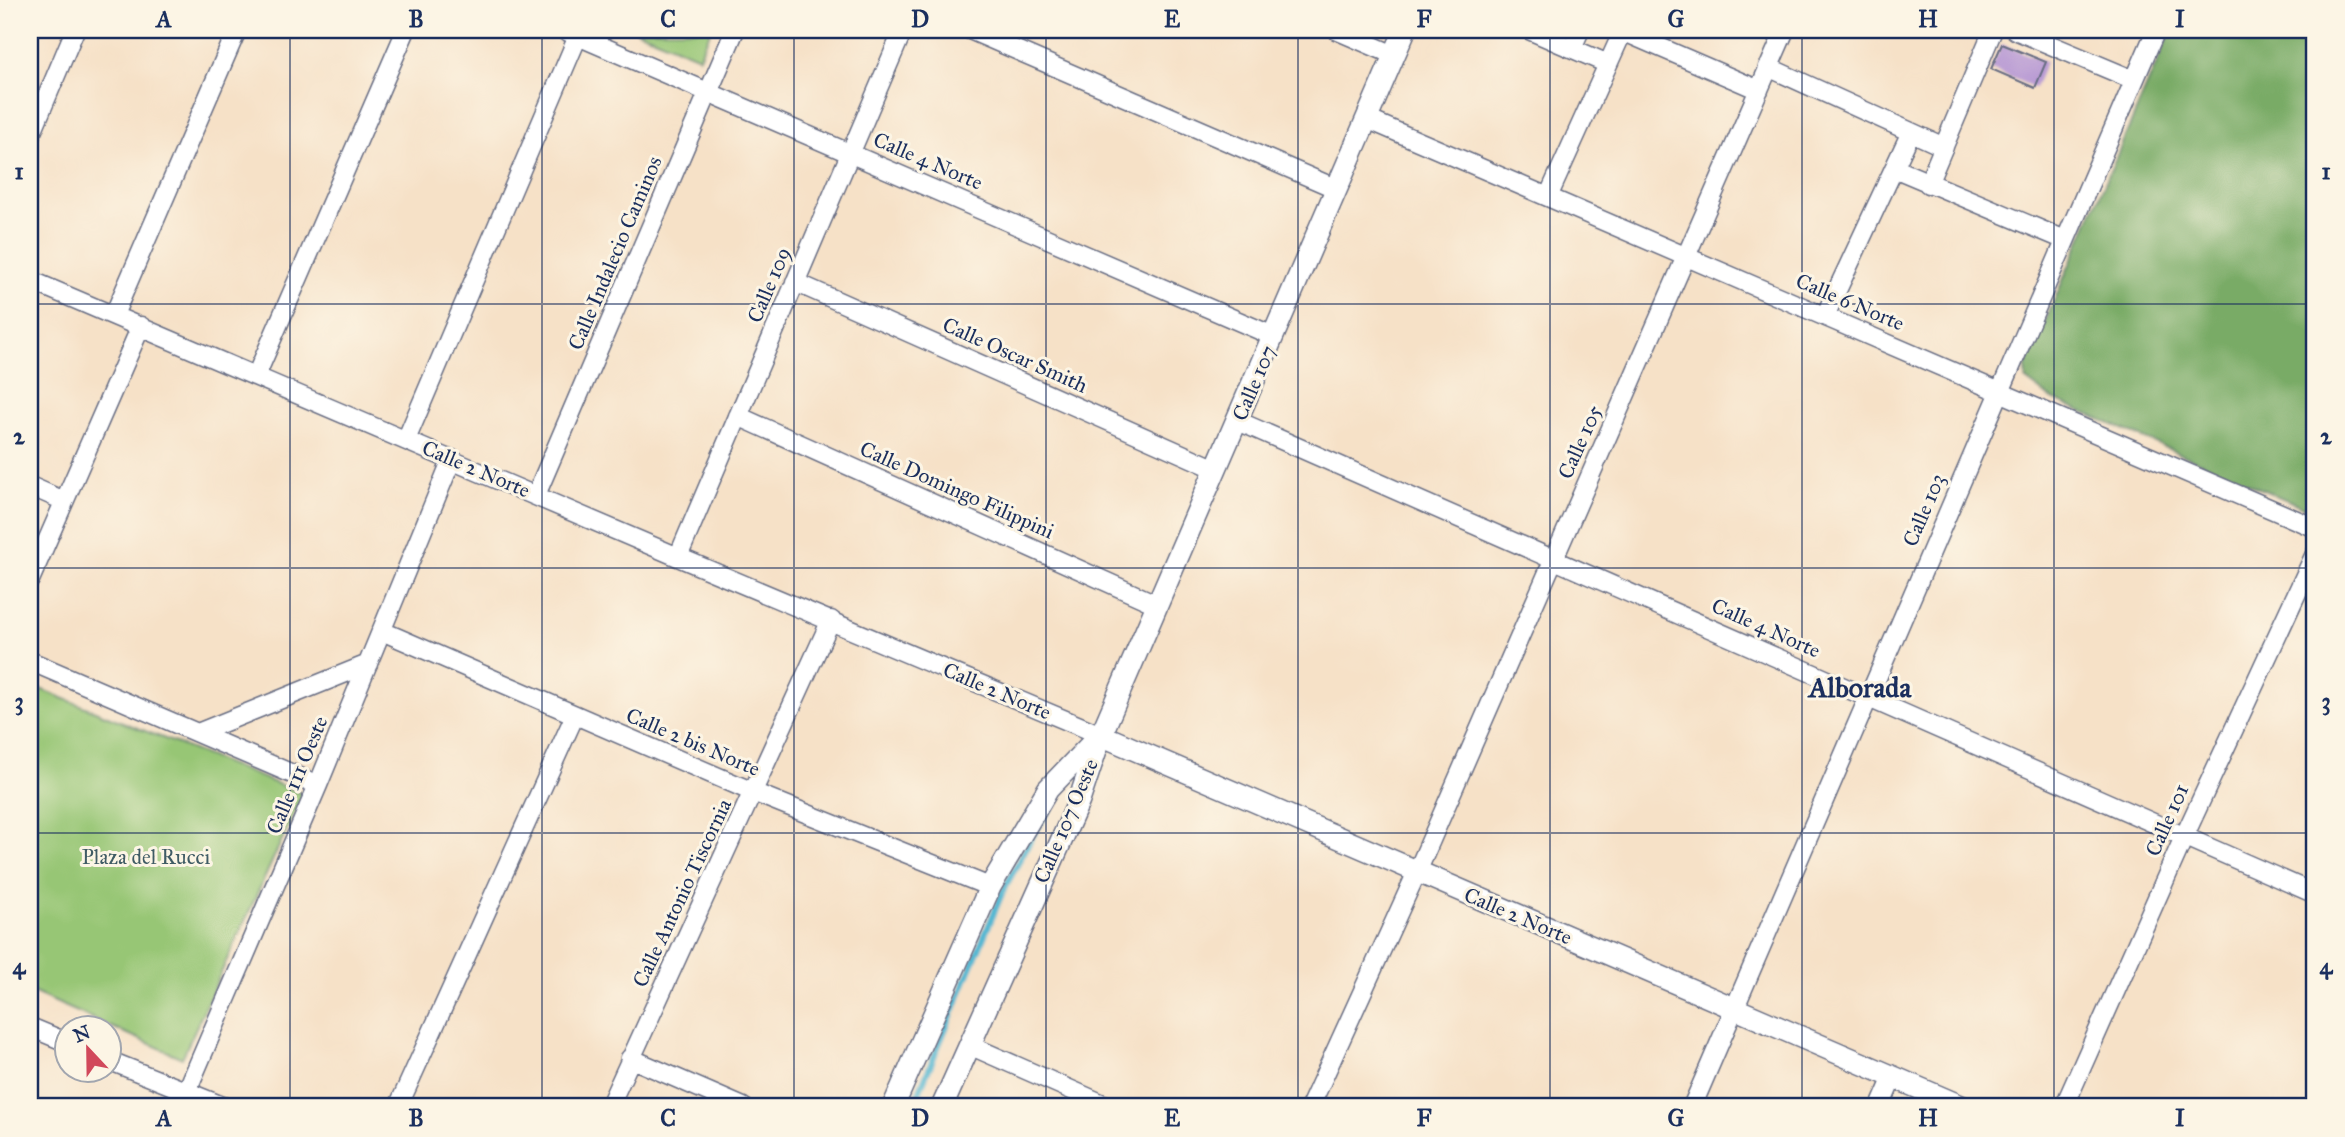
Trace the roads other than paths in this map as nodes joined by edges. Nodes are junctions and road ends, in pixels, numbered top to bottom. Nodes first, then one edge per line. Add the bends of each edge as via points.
1 (75, 30) edge
2 (236, 30) edge
3 (406, 30) edge
4 (735, 30) edge
5 (903, 30) edge
6 (970, 30) edge
7 (1336, 30) edge
8 (1405, 30) edge
9 (1529, 30) edge
10 (1580, 30) edge
11 (1622, 30) edge
12 (1785, 30) edge
13 (1993, 30) edge
14 (2015, 30) edge
15 (2156, 30) edge
16 (571, 33) edge
17 (1572, 48) junction
18 (1394, 55) junction
19 (1608, 64) junction
20 (1768, 68) junction
21 (2134, 80) junction
22 (1759, 90) junction
23 (709, 91) junction
24 (1367, 118) junction
25 (1911, 132) junction
26 (30, 137) edge
27 (1944, 147) junction
28 (850, 152) junction
29 (1894, 168) junction
30 (1928, 184) junction
31 (1337, 189) junction
32 (1548, 197) junction
33 (2064, 240) junction
34 (1686, 256) junction
35 (30, 280) edge
36 (796, 282) junction
37 (114, 315) junction
38 (1825, 316) junction
39 (141, 326) junction
40 (1273, 336) junction
41 (256, 376) junction
42 (1999, 391) junction
43 (738, 416) junction
44 (1238, 421) junction
45 (406, 440) junction
46 (452, 459) junction
47 (1216, 469) junction
48 (30, 486) edge
49 (536, 495) junction
50 (64, 500) junction
51 (2315, 528) edge
52 (2315, 554) edge
53 (678, 557) junction
54 (1554, 559) junction
55 (30, 580) edge
56 (1157, 605) junction
57 (831, 620) junction
58 (382, 631) junction
59 (30, 661) edge
60 (368, 664) junction
61 (1868, 698) junction
62 (575, 715) junction
63 (200, 732) junction
64 (1101, 735) junction
65 (318, 785) junction
66 (753, 792) junction
67 (2184, 837) junction
68 (1417, 872) junction
69 (990, 887) junction
70 (2315, 894) edge
71 (1735, 1009) junction
72 (30, 1027) edge
73 (52, 1036) edge
74 (970, 1045) junction
75 (630, 1058) junction
76 (122, 1067) edge
77 (1893, 1077) junction
78 (183, 1100) edge
79 (225, 1107) edge
80 (398, 1107) edge
81 (609, 1107) edge
82 (743, 1107) edge
83 (893, 1107) edge
84 (942, 1107) edge
85 (1110, 1107) edge
86 (1310, 1107) edge
87 (1692, 1107) edge
88 (1880, 1107) edge
89 (1963, 1107) edge
90 (2064, 1107) edge

1 - 26 street
2 - 37 street
3 - 41 street
4 - 23 street, Calle Indalecio Caminos
5 - 28 street, Calle 109
6 - 31 street
7 - 18 street
8 - 18 street, Calle 107
9 - 17 street
10 - 17 street
11 - 19 street
11 - 22 street
12 - 20 street, Calle 105
13 - 27 street
14 - 21 street
15 - 21 street, Calle 103
16 - 23 street, Calle 4 Norte
16 - 45 street
17 - 19 street
18 - 24 street, Calle 107
19 - 32 street
20 - 22 street, Calle 105
20 - 25 street
21 - 33 street, Calle 103
22 - 34 street, Calle 105
23 - 28 street, Calle 4 Norte
23 - 49 street, Calle Indalecio Caminos
24 - 31 street, Calle 107
24 - 32 street, Calle 6 Norte
25 - 27 street
25 - 29 street
27 - 30 street
28 - 36 street, Calle 109
28 - 40 street, Calle 4 Norte
29 - 30 street
29 - 38 street
30 - 33 street
31 - 40 street, Calle 107
32 - 34 street, Calle 6 Norte
33 - 42 street, Calle 103
34 - 38 street, Calle 6 Norte
34 - 54 street, Calle 105
35 - 37 street, Calle 2 Norte
36 - 43 street, Calle 109
36 - 47 street, Calle Oscar Smith
37 - 39 street, Calle 2 Norte
38 - 42 street, Calle 6 Norte
39 - 41 street, Calle 2 Norte
39 - 50 street
40 - 44 street, Calle 107
41 - 45 street, Calle 2 Norte
42 - 51 street, Calle 6 Norte
42 - 61 street, Calle 103
43 - 53 street, Calle 109
43 - 56 street, Calle Domingo Filippini
44 - 47 street, Calle 107
44 - 54 street, Calle 4 Norte
45 - 46 street, Calle 2 Norte
46 - 49 street, Calle 2 Norte
46 - 58 street, Calle 111 Oeste
47 - 56 street, Calle 107
48 - 50 street
49 - 53 street, Calle 2 Norte
50 - 55 street
52 - 67 street, Calle 101
53 - 57 street, Calle 2 Norte
54 - 61 street, Calle 4 Norte
54 - 68 street, Calle 105
56 - 64 street, Calle 107
57 - 64 street, Calle 2 Norte
57 - 66 street, Calle Antonio Tiscornia
58 - 60 street, Calle 111 Oeste
58 - 62 street, Calle 2 bis Norte
59 - 63 street
60 - 63 street
60 - 65 street, Calle 111 Oeste
61 - 67 street, Calle 4 Norte
61 - 71 street, Calle 103
62 - 66 street, Calle 2 bis Norte
62 - 80 street
63 - 65 street
64 - 68 street, Calle 2 Norte
64 - 69 street, Calle 107 Oeste via 1048,789
64 - 74 street, Calle 107 Oeste via 1079,801
65 - 78 street, Calle 111 Oeste
66 - 69 street, Calle 2 bis Norte
66 - 75 street, Calle Antonio Tiscornia
67 - 70 street, Calle 4 Norte
67 - 90 street, Calle 101
68 - 71 street, Calle 2 Norte
68 - 86 street, Calle 105
69 - 83 street, Calle 107 Oeste
71 - 77 street, Calle 2 Norte
71 - 87 street, Calle 103
72 - 73 street
74 - 84 street, Calle 107 Oeste
74 - 85 street
75 - 81 street, Calle Antonio Tiscornia
75 - 82 street
76 - 78 street
77 - 88 street
77 - 89 street, Calle 2 Norte
78 - 79 street

